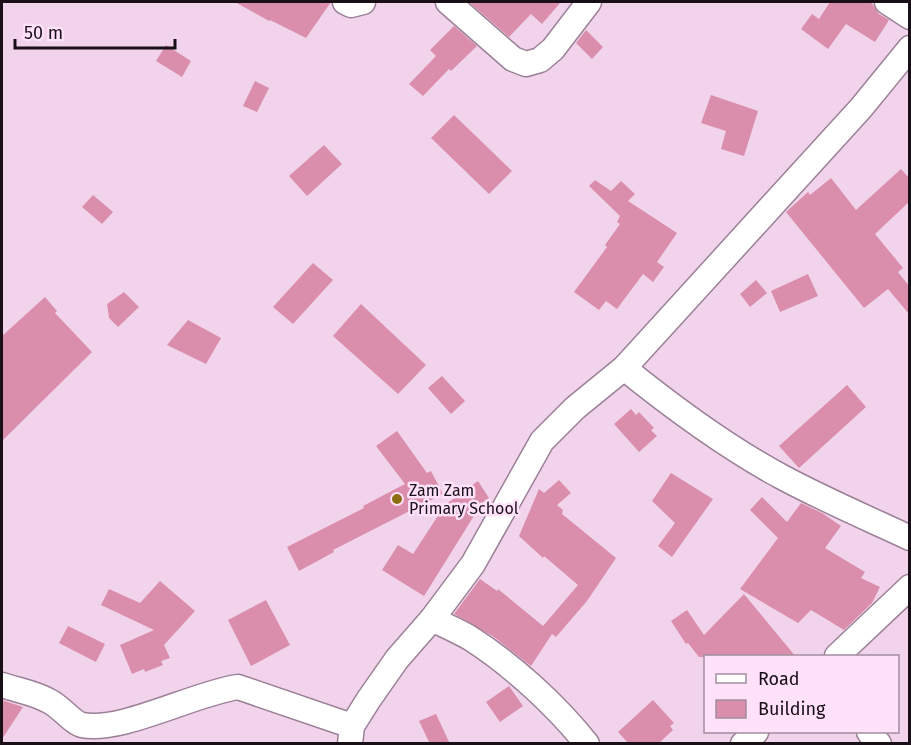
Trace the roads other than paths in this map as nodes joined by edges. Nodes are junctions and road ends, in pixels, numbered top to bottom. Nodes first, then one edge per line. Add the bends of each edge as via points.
1 (345, 2) edge
2 (363, 2) edge
3 (448, 2) edge
4 (589, 2) edge
5 (887, 2) edge
6 (909, 17) edge
7 (909, 48) edge
8 (624, 368) junction
9 (909, 538) edge
10 (909, 587) edge
11 (432, 619) junction
12 (839, 655) edge
13 (2, 684) edge
14 (755, 733) edge
15 (351, 735) edge
16 (587, 744) edge
17 (743, 744) edge

1 - 2 street
3 - 4 street via 513,59 526,64 540,60 553,49
5 - 6 street
7 - 8 street via 861,108
8 - 9 street via 657,395 780,476
8 - 11 street via 542,441 473,564
10 - 12 street
11 - 15 street via 397,659
11 - 16 street via 469,638 543,695
13 - 15 street via 49,701 79,725 86,726 128,720 238,687
14 - 17 street

